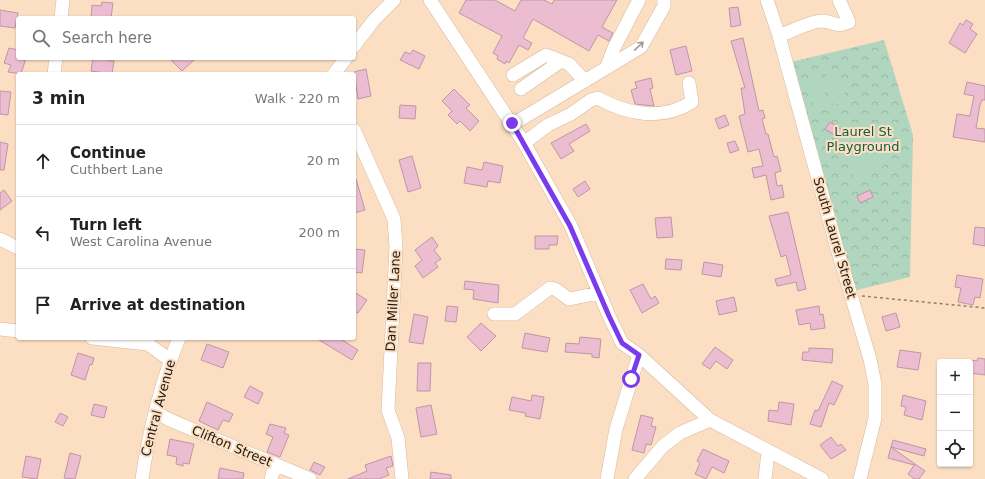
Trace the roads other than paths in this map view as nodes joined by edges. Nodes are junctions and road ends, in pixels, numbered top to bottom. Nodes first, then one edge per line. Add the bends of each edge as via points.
1 (63, 0) edge
2 (394, 0) edge
3 (430, 0) edge
4 (639, 0) edge
5 (664, 0) edge
6 (767, 0) edge
7 (839, 0) edge
8 (61, 16) edge
9 (779, 36) junction
10 (356, 43) edge
11 (56, 60) edge
12 (344, 60) edge
13 (561, 61) junction
14 (607, 66) junction
15 (54, 72) edge
16 (336, 72) edge
17 (513, 75) dead end
18 (585, 81) junction
19 (689, 83) dead end
20 (521, 89) dead end
21 (513, 124) junction
22 (356, 134) edge
23 (524, 143) junction
24 (0, 239) edge
25 (16, 247) edge
26 (599, 293) junction
27 (494, 314) dead end
28 (0, 329) edge
29 (16, 331) edge
30 (127, 340) edge
31 (178, 340) edge
32 (144, 341) edge
33 (639, 355) junction
34 (170, 360) junction
35 (155, 412) junction
36 (710, 420) junction
37 (768, 452) junction
38 (275, 464) junction
39 (142, 479) edge
40 (271, 479) edge
41 (310, 479) edge
42 (402, 479) edge
43 (607, 479) edge
44 (635, 479) edge
45 (765, 479) edge
46 (822, 479) edge
47 (860, 479) edge

1 - 8 street
2 - 10 street
3 - 21 street
4 - 14 street
14 -> 5 street via 641,47 664,6
6 - 9 street, South Laurel Street
7 - 9 street via 849,22 839,26 822,21 815,22
9 - 47 street, South Laurel Street via 875,384 875,418
11 - 15 street
12 - 16 street
13 - 17 street via 543,55
13 - 18 street via 573,67
13 - 20 street
14 - 18 street
18 - 21 street
19 - 23 street via 692,102 685,106 648,115 632,112 598,98 548,126
21 - 23 street
22 - 42 street, Dan Miller Lane via 394,219 396,247 388,410 398,438
23 - 26 street via 570,226
24 - 25 street
26 - 27 street via 569,299 550,288 515,314
26 - 33 street via 622,343
28 - 29 street
30 - 32 street
31 - 34 street, Central Avenue
32 - 34 street
33 - 36 street
33 - 43 street via 616,429
34 - 35 street, Central Avenue
35 - 38 street, Clifton Street
35 - 39 street, Central Avenue
36 - 37 street
36 - 44 street via 674,438 653,457
37 - 45 street
37 - 46 street
38 - 40 street
38 - 41 street, Clifton Street

